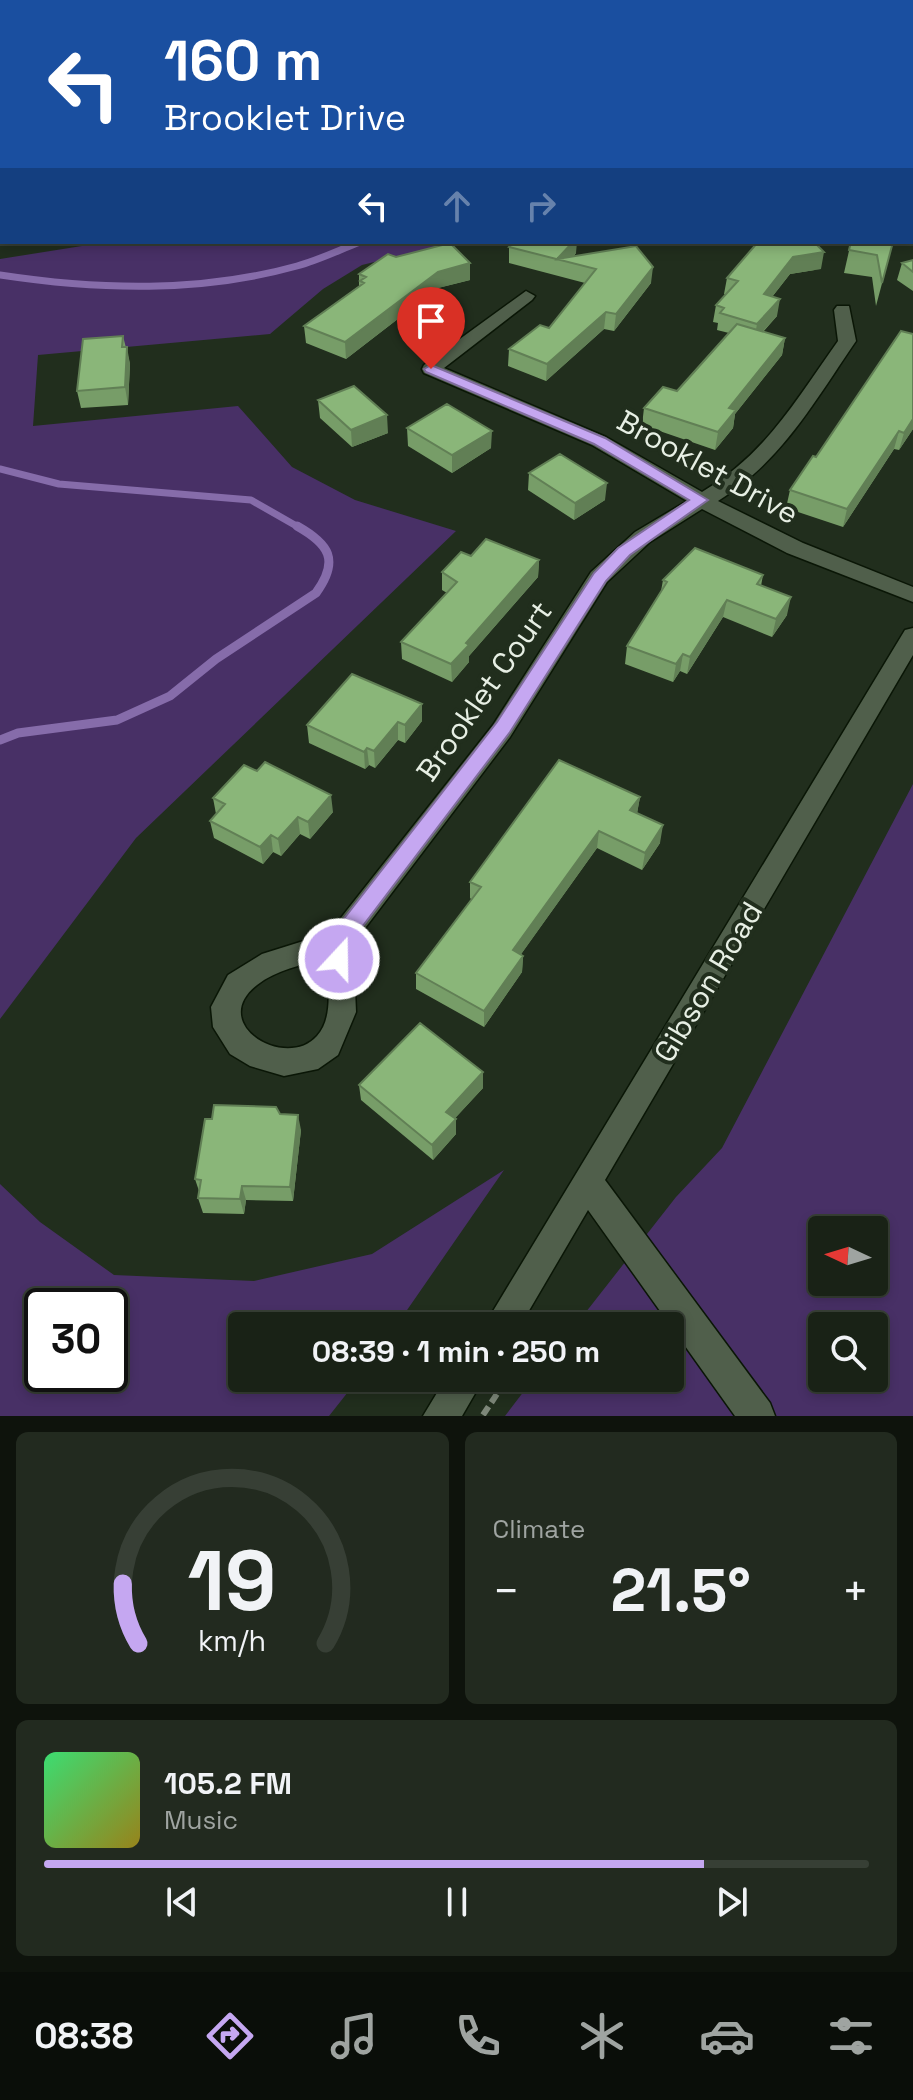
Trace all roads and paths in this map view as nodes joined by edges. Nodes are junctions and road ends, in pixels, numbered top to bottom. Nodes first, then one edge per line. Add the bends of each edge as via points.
1 (526, 296) dead end
2 (843, 310) dead end
3 (700, 500) junction
4 (913, 595) edge
5 (913, 636) edge
6 (339, 941) junction
7 (588, 1183) junction
8 (510, 1312) edge
9 (474, 1392) edge
10 (483, 1392) edge
11 (441, 1416) edge
12 (483, 1416) edge
13 (757, 1416) edge

1 - 3 street, Brooklet Drive via 431,369 599,441
2 - 3 street, Brooklet Court via 847,341 766,454 742,476
3 - 4 street, Brooklet Drive via 795,548
3 - 6 street, Brooklet Court via 606,570 504,727
5 - 7 street, Gibson Road
6 - 6 street via 254,970 237,985 228,1000 227,1018 243,1049 269,1061 300,1061 319,1053 333,1038 340,1020
7 - 8 street, Gibson Road
7 - 13 street
9 - 11 street
10 - 12 path

